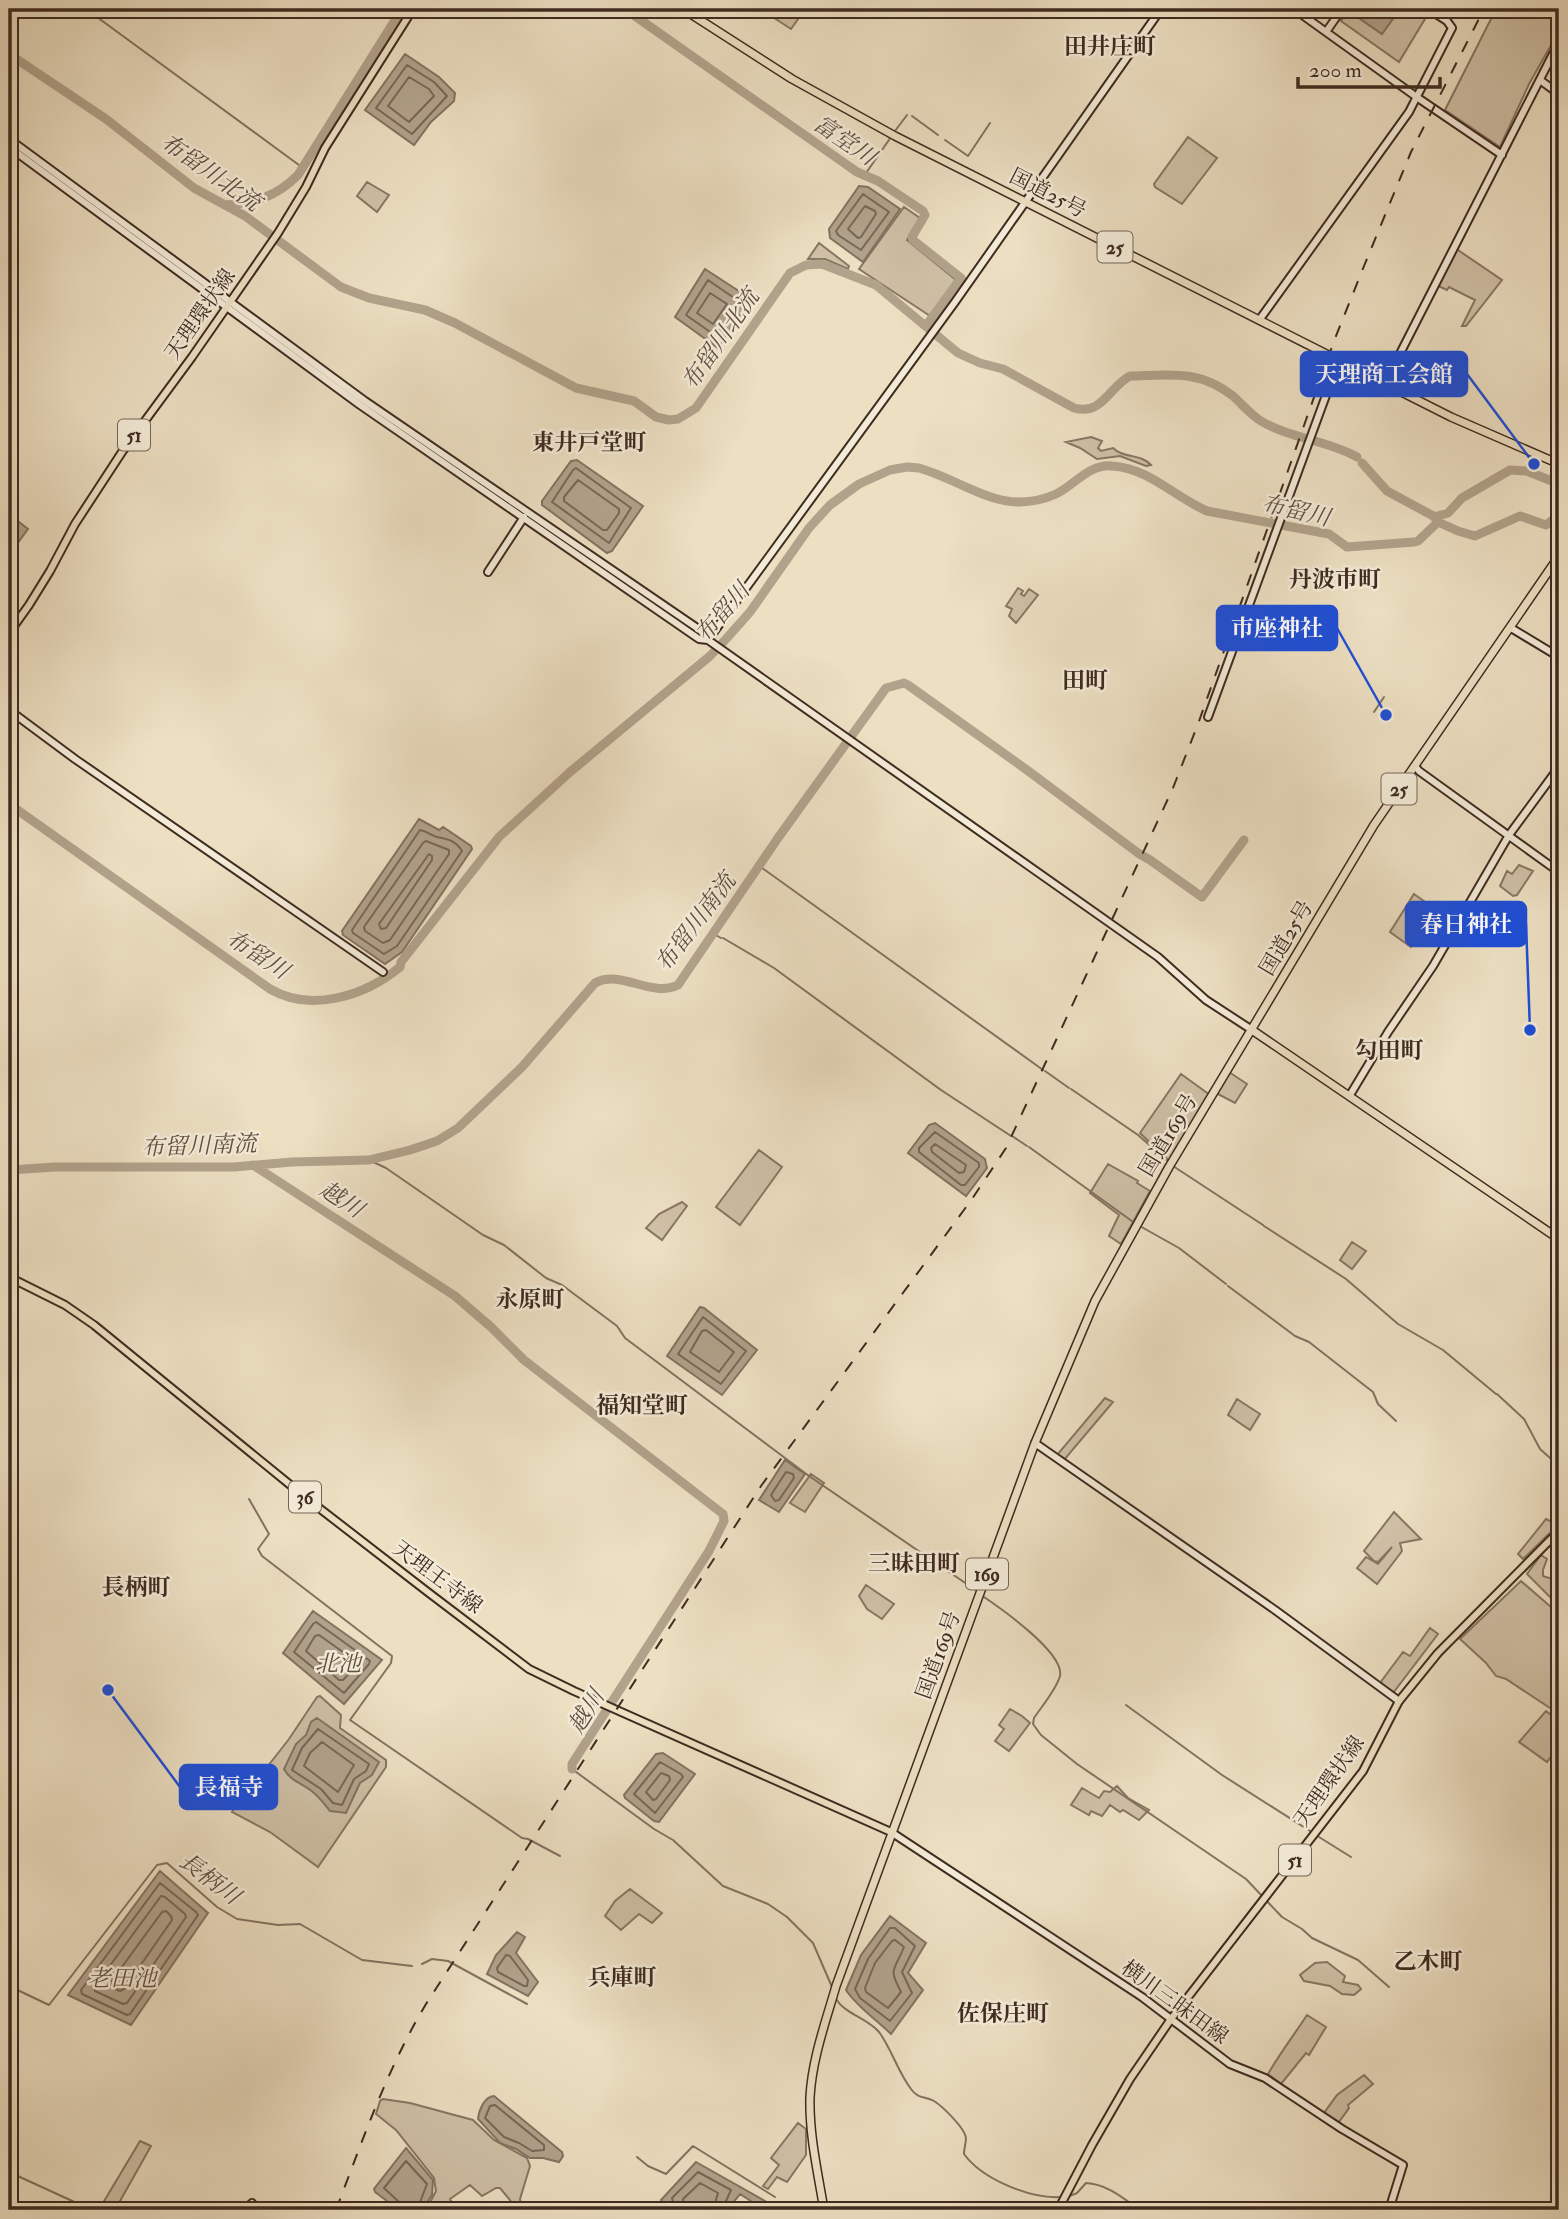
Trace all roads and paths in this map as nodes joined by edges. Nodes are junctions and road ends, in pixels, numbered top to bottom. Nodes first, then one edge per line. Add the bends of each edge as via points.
1 (413, 9) edge
2 (682, 9) edge
3 (1161, 9) edge
4 (1294, 9) edge
5 (1342, 9) edge
6 (1433, 12) dead end
7 (1326, 32) junction
8 (1559, 42) edge
9 (1540, 80) junction
10 (1559, 94) edge
11 (1418, 98) junction
12 (9, 139) edge
13 (9, 147) edge
14 (1502, 155) junction
15 (1026, 202) junction
16 (228, 304) junction
17 (1260, 319) junction
18 (1339, 360) junction
19 (1385, 383) junction
20 (1559, 464) edge
21 (524, 517) junction
22 (1559, 556) edge
23 (488, 572) dead end
24 (1511, 628) junction
25 (9, 633) edge
26 (710, 641) junction
27 (1559, 657) edge
28 (9, 710) edge
29 (1208, 717) dead end
30 (1415, 766) junction
31 (1559, 766) edge
32 (1509, 835) junction
33 (1559, 872) edge
34 (383, 972) dead end
35 (1252, 1030) junction
36 (1350, 1095) junction
37 (1559, 1239) edge
38 (9, 1277) edge
39 (1035, 1443) junction
40 (1559, 1531) edge
41 (1399, 1701) junction
42 (891, 1832) junction
43 (1171, 2019) junction
44 (251, 2203) dead end
45 (245, 2210) edge
46 (824, 2210) edge
47 (1058, 2210) edge
48 (1389, 2210) edge

1 - 16 main road, 天理環状線 / 51 via 277,234
2 - 15 highway, 国道25号 / 25 via 826,98
3 - 15 street
4 - 7 street
5 - 7 street
6 - 11 street via 1452,28
7 - 11 street
8 - 9 street
9 - 10 street
9 - 14 street
11 - 14 street
11 - 17 street
12 - 16 street
13 - 16 street
14 - 19 street
15 - 17 highway, 国道25号 / 25
15 - 26 street
16 - 21 street via 396,430
16 - 25 main road, 天理環状線 / 51 via 98,488 51,572
16 - 26 street
17 - 18 highway, 国道25号 / 25
18 - 19 highway, 国道25号 / 25
18 - 29 street
19 - 20 highway, 国道25号 / 25
21 - 23 street
21 - 26 street via 699,639
22 - 24 highway, 国道25号 / 25
24 - 27 street
24 - 30 highway, 国道25号 / 25
26 - 35 street via 1111,923 1206,1000
28 - 34 street
30 - 32 street
30 - 35 highway, 国道25号 / 25 via 1374,825
31 - 32 street
32 - 33 street
32 - 36 street via 1433,966
35 - 36 highway
35 - 39 highway, 国道169号 / 169 via 1169,1167 1096,1301
36 - 37 highway
38 - 42 main road, 天理王寺線 / 36 via 94,1325 310,1501 529,1669
39 - 41 street
39 - 42 highway, 国道169号 / 169
40 - 41 main road, 天理環状線 / 51 via 1438,1653
41 - 43 main road, 天理環状線 / 51 via 1363,1771
42 - 43 street, 横川三昧田線
42 - 46 highway, 国道169号 / 169 via 836,1986 813,2075 810,2113
43 - 47 main road, 天理環状線 / 51 via 1124,2090
43 - 48 street, 横川三昧田線 via 1230,2064 1265,2078 1403,2165
44 - 45 street

